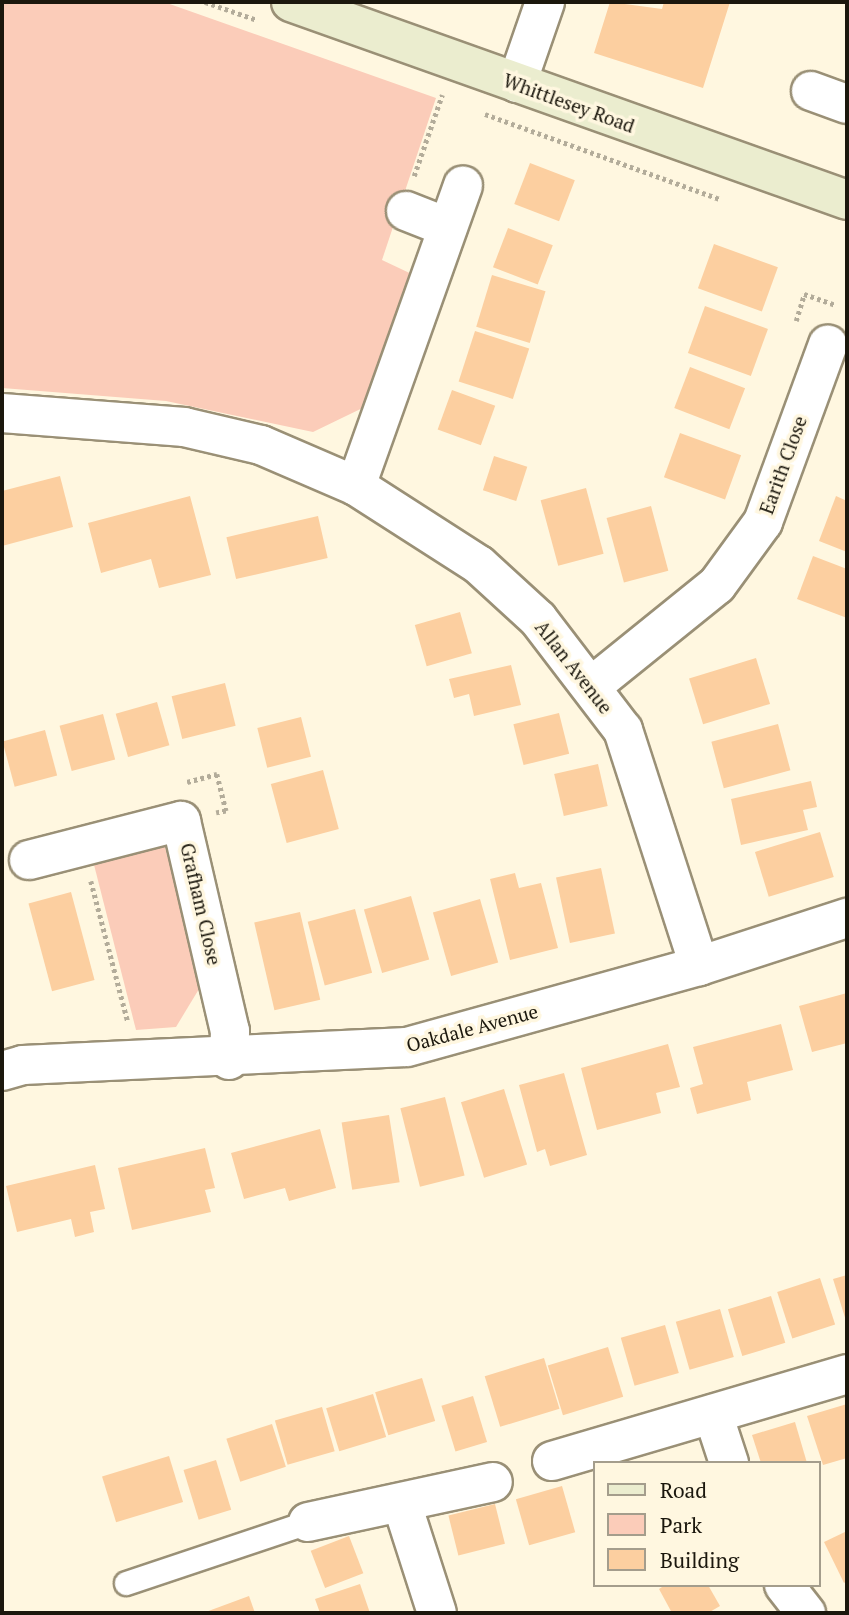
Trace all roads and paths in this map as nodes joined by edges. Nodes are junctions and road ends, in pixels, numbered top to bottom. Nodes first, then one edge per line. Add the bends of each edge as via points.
1 (545, 2) edge
2 (303, 4) edge
3 (517, 83) junction
4 (811, 91) dead end
5 (442, 93) dead end
6 (847, 104) edge
7 (463, 186) dead end
8 (847, 200) edge
9 (406, 211) joint
10 (444, 226) junction
11 (828, 345) edge
12 (2, 413) edge
13 (356, 486) junction
14 (593, 685) junction
15 (177, 785) dead end
16 (210, 816) dead end
17 (29, 860) dead end
18 (90, 877) dead end
19 (847, 918) edge
20 (699, 967) junction
21 (131, 1036) dead end
22 (229, 1060) junction
23 (2, 1071) edge
24 (847, 1374) edge
25 (713, 1414) junction
26 (552, 1461) dead end
27 (728, 1461) edge
28 (493, 1482) dead end
29 (402, 1504) junction
30 (309, 1522) joint
31 (126, 1583) dead end
32 (785, 1587) edge
33 (437, 1613) edge
34 (806, 1613) edge

1 - 3 street
2 - 3 main road, Whittlesey Road
3 - 8 main road, Whittlesey Road
4 - 6 street
5 - 9 path
7 - 10 street
9 - 10 street
10 - 13 street
11 - 14 street, Earith Close via 763,522 717,585
12 - 13 street, Allan Avenue via 184,427 261,445
13 - 14 street, Allan Avenue via 479,565 538,619
14 - 20 street, Allan Avenue via 623,730 644,784
15 - 16 path via 217,774 226,811
17 - 22 street, Grafham Close via 181,821 230,1031
18 - 21 path
19 - 20 street, Oakdale Avenue
20 - 22 street, Oakdale Avenue via 407,1047
22 - 23 street, Oakdale Avenue via 23,1065
24 - 25 street
25 - 26 street
25 - 27 street
28 - 29 street
29 - 30 street
29 - 33 street
30 - 31 lane
32 - 34 street

